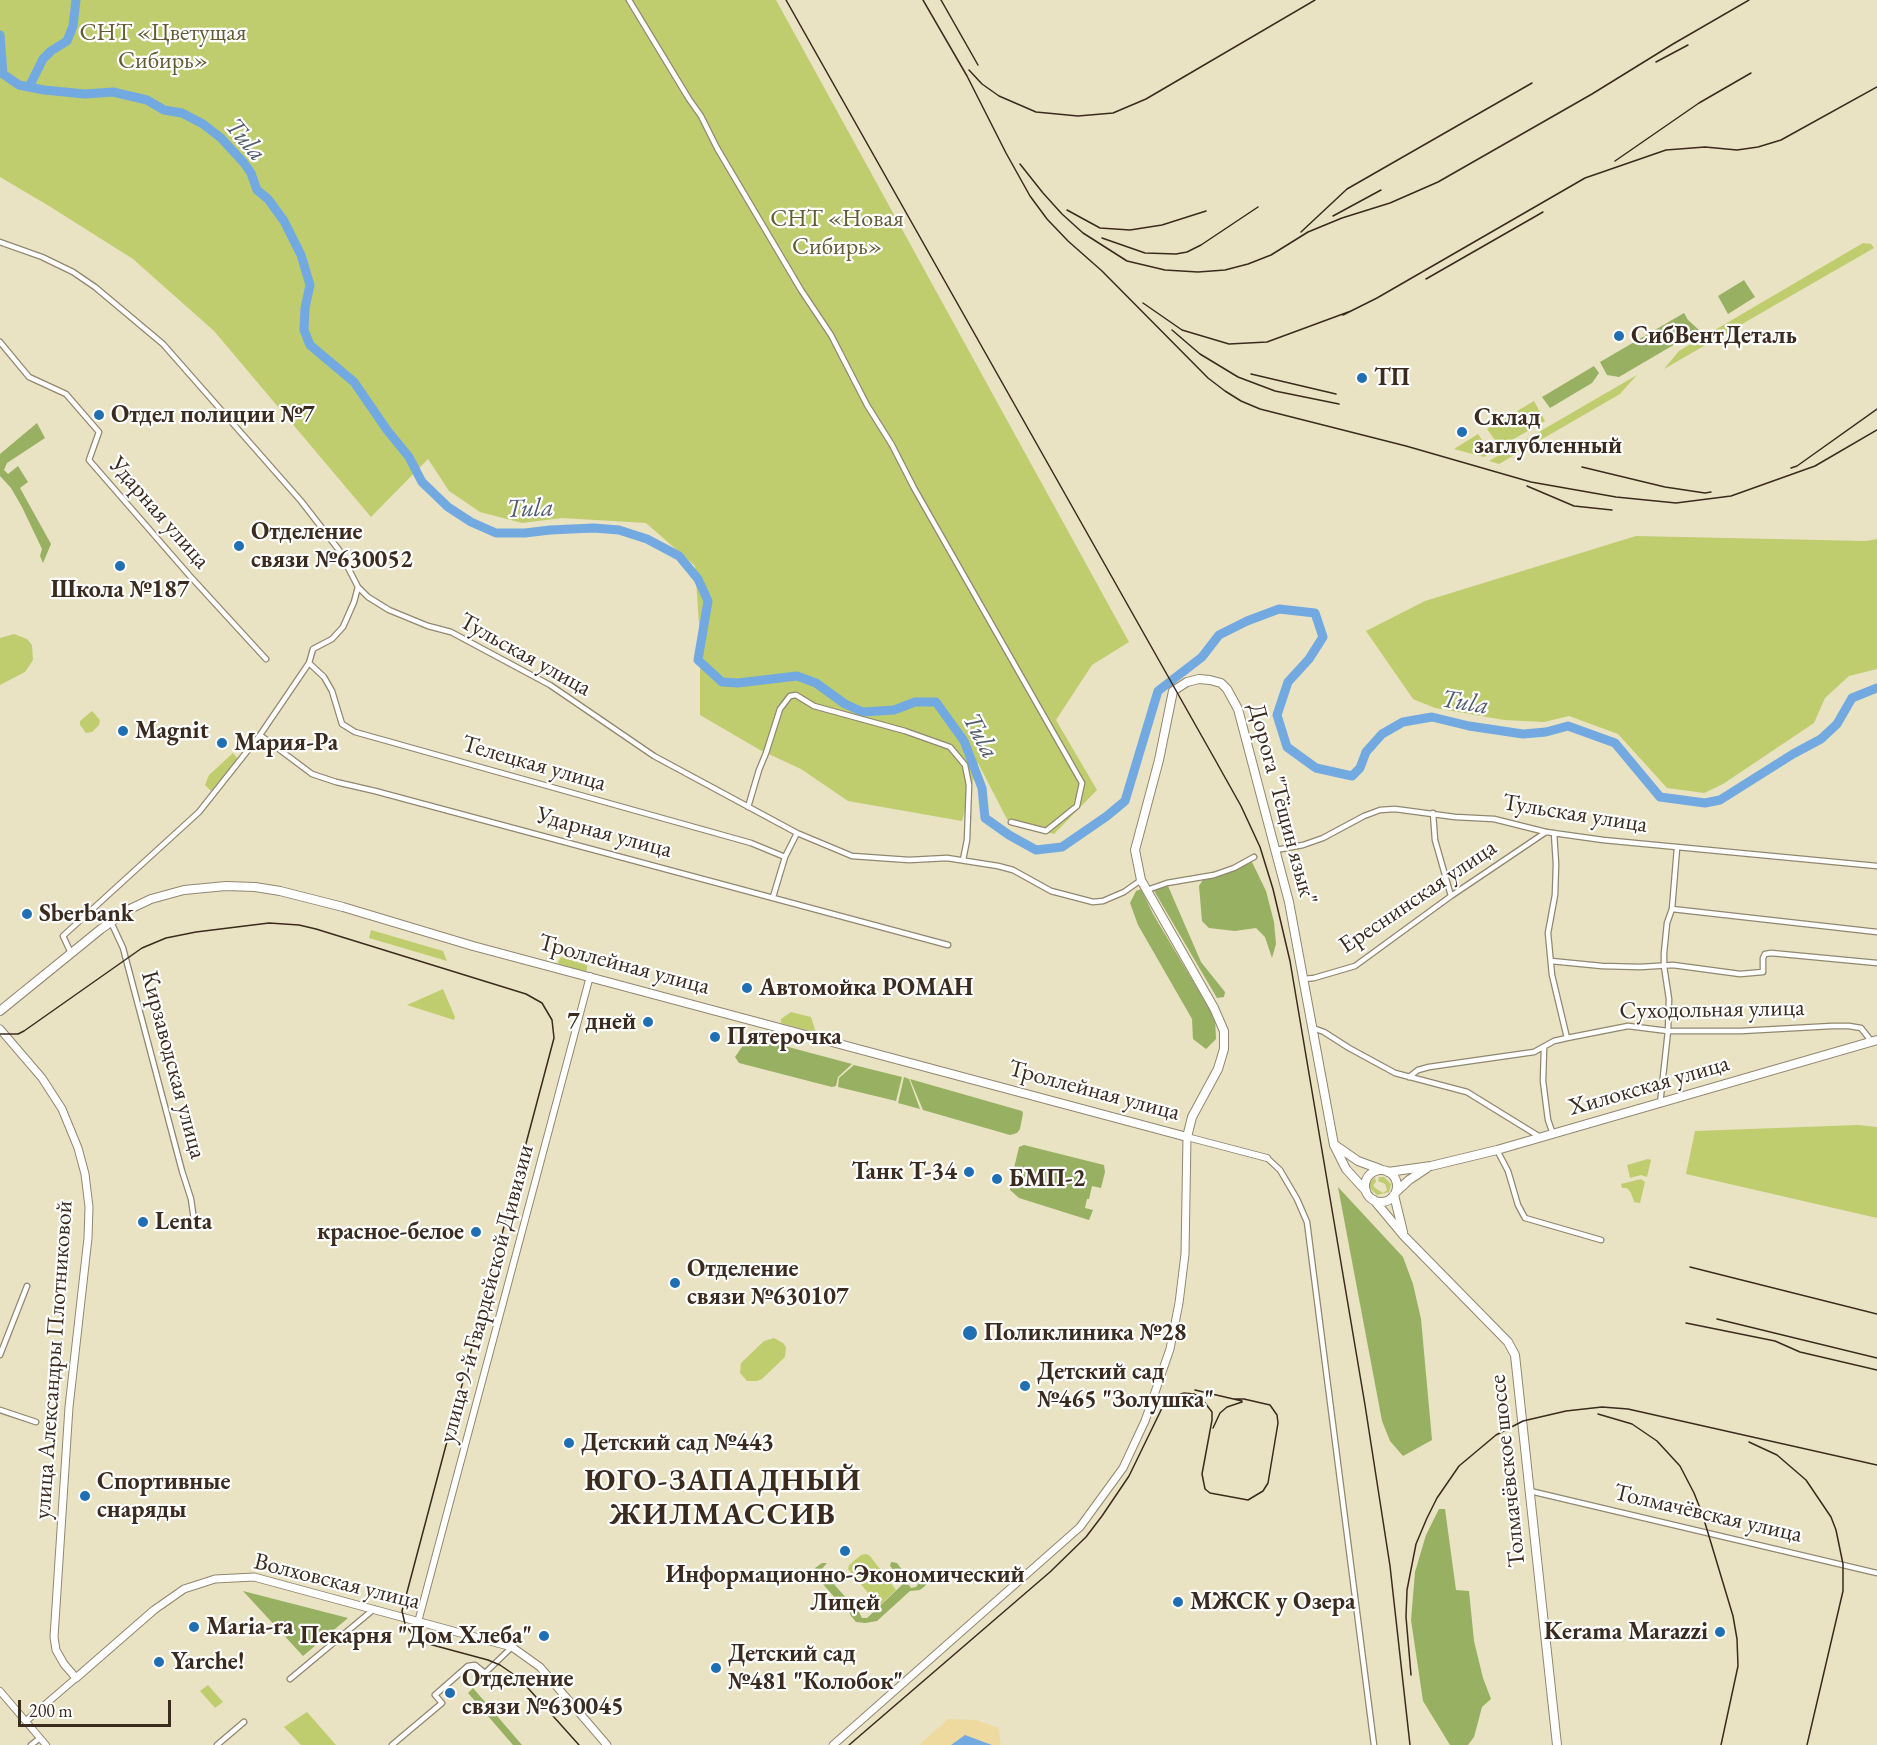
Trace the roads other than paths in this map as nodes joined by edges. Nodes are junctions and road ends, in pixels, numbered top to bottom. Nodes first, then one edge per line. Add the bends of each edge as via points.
1 (629, 0) edge
2 (0, 242) edge
3 (0, 342) edge
4 (358, 587) junction
5 (266, 658) dead end
6 (309, 663) junction
7 (260, 735) junction
8 (748, 807) junction
9 (1433, 813) junction
10 (1011, 822) dead end
11 (1546, 832) junction
12 (797, 833) junction
13 (1554, 833) junction
14 (1677, 848) junction
15 (1276, 850) junction
16 (785, 857) junction
17 (1254, 857) dead end
18 (963, 860) junction
19 (1877, 866) edge
20 (1141, 880) junction
21 (1147, 890) junction
22 (1451, 896) junction
23 (773, 897) junction
24 (1672, 909) junction
25 (111, 922) junction
26 (1877, 932) edge
27 (948, 945) dead end
28 (71, 953) junction
29 (1551, 961) junction
30 (1877, 963) edge
31 (1664, 966) junction
32 (590, 976) junction
33 (1304, 979) junction
34 (0, 1011) edge
35 (1313, 1028) junction
36 (0, 1029) edge
37 (1668, 1031) junction
38 (1567, 1038) junction
39 (1874, 1041) edge
40 (1544, 1048) junction
41 (1409, 1077) junction
42 (1660, 1104) junction
43 (1553, 1134) junction
44 (1187, 1137) junction
45 (1540, 1137) junction
46 (1334, 1144) junction
47 (1497, 1150) junction
48 (1267, 1158) joint
49 (1431, 1166) junction
50 (1385, 1171) junction
51 (1366, 1191) junction
52 (1395, 1193) junction
53 (1374, 1200) junction
54 (194, 1220) dead end
55 (1404, 1236) junction
56 (1601, 1240) dead end
57 (27, 1286) dead end
58 (0, 1355) edge
59 (0, 1410) edge
60 (36, 1422) dead end
61 (1530, 1491) junction
62 (1877, 1573) edge
63 (374, 1609) junction
64 (418, 1622) junction
65 (513, 1647) junction
66 (76, 1678) junction
67 (290, 1678) dead end
68 (0, 1691) edge
69 (6, 1699) junction
70 (0, 1704) edge
71 (26, 1721) junction
72 (244, 1722) dead end
73 (40, 1738) junction
74 (32, 1745) edge
75 (46, 1745) edge
76 (217, 1745) edge
77 (392, 1745) edge
78 (607, 1745) edge
79 (833, 1745) edge
80 (1374, 1745) edge
81 (1557, 1745) edge

1 - 10 street via 831,335 1082,783 1077,806 1046,831
2 - 4 street, Тульская улица via 73,272 163,344 301,501 339,550
3 - 5 street, Ударная улица via 29,378 66,394 99,432 89,460
4 - 6 street via 343,627 332,639 313,649
4 - 8 street, Тульская улица via 389,610 451,632 550,685 654,756
6 - 7 street
6 - 16 street, Телецкая улица via 332,691 342,724 355,732 751,843
7 - 23 street, Ударная улица via 312,774
7 - 28 street via 199,812 63,936
8 - 12 street, Тульская улица
8 - 18 street via 780,709 790,696 796,695 814,706 950,747 965,765 969,784
9 - 11 street, Тульская улица via 1494,819
9 - 15 street, Тульская улица via 1380,810 1323,838
9 - 22 street via 1435,840
11 - 13 street, Тульская улица
11 - 22 street, Ереснинская улица
12 - 16 street
12 - 18 street, Тульская улица via 852,856
13 - 14 street, Тульская улица
13 - 29 street via 1555,895 1548,933
14 - 19 street, Тульская улица
14 - 24 street
15 - 20 main road, Дорога "Тёщин язык" via 1232,694 1217,682 1193,680 1181,684 1169,700 1159,760 1136,843
15 - 33 main road, Дорога "Тёщин язык"
16 - 23 street
17 - 21 street via 1214,875
18 - 20 street, Тульская улица via 1013,870 1051,891 1093,902 1124,892
20 - 21 main road, Дорога "Тёщин язык"
21 - 44 main road, Дорога "Тёщин язык" via 1224,1031 1218,1069 1192,1117
22 - 33 street, Ереснинская улица via 1355,966
23 - 27 street, Ударная улица
24 - 26 street
24 - 31 street via 1667,923
25 - 28 main road, Троллейная улица
25 - 32 main road, Троллейная улица via 130,909 169,893 226,886 255,887 343,907
25 - 54 street, Кирзаводская улица via 123,948
28 - 34 main road, Троллейная улица
29 - 31 street
29 - 38 street
30 - 31 street via 1771,953 1763,958 1762,972 1740,974
31 - 37 street
32 - 44 main road, Троллейная улица
32 - 64 street, улица 9-й Гвардейской Дивизии
33 - 35 main road, Дорога "Тёщин язык"
35 - 41 street
35 - 46 main road, Дорога "Тёщин язык"
36 - 66 main road, улица Александры Плотниковой via 42,1078 62,1109 78,1148 89,1207 69,1407 54,1637 56,1650
37 - 38 street, Суходольная улица via 1628,1026
37 - 39 street, Суходольная улица via 1849,1026 1861,1028
37 - 42 street
38 - 40 street, Суходольная улица
39 - 42 main road, Хилокская улица
40 - 41 street, Суходольная улица via 1430,1067
40 - 43 street via 1543,1081
41 - 45 street via 1467,1092
42 - 43 main road, Хилокская улица
43 - 45 main road, Хилокская улица
44 - 48 street, Троллейная улица
44 - 79 main road via 1185,1254 1179,1303 1170,1349 1123,1468 1080,1527
45 - 47 main road, Хилокская улица
46 - 50 main road
46 - 51 main road, Дорога "Тёщин язык"
47 - 49 main road, Хилокская улица
47 - 56 street via 1526,1218
48 - 80 street via 1280,1170 1307,1222
49 - 50 main road
49 - 52 main road
50 - 51 main road via 1369,1176
50 - 52 main road via 1394,1177
51 - 53 main road
52 - 53 main road via 1389,1200
52 - 55 main road
53 - 55 main road, Толмачёвское шоссе
55 - 61 main road, Толмачёвское шоссе via 1508,1342 1515,1355
57 - 58 street
59 - 60 street
61 - 62 street, Толмачёвская улица
61 - 81 main road, Толмачёвское шоссе
63 - 64 main road, Волховская улица
63 - 66 main road, Волховская улица via 254,1577 215,1579 184,1589 154,1610
63 - 67 street
64 - 65 main road, Волховская улица
65 - 77 street via 485,1673 475,1665 468,1666 435,1695 442,1703
65 - 78 main road, Волховская улица via 548,1676
66 - 71 street, Волховская улица
68 - 69 street
69 - 70 street
69 - 71 street
71 - 73 street
72 - 76 street
73 - 74 street
73 - 75 street

